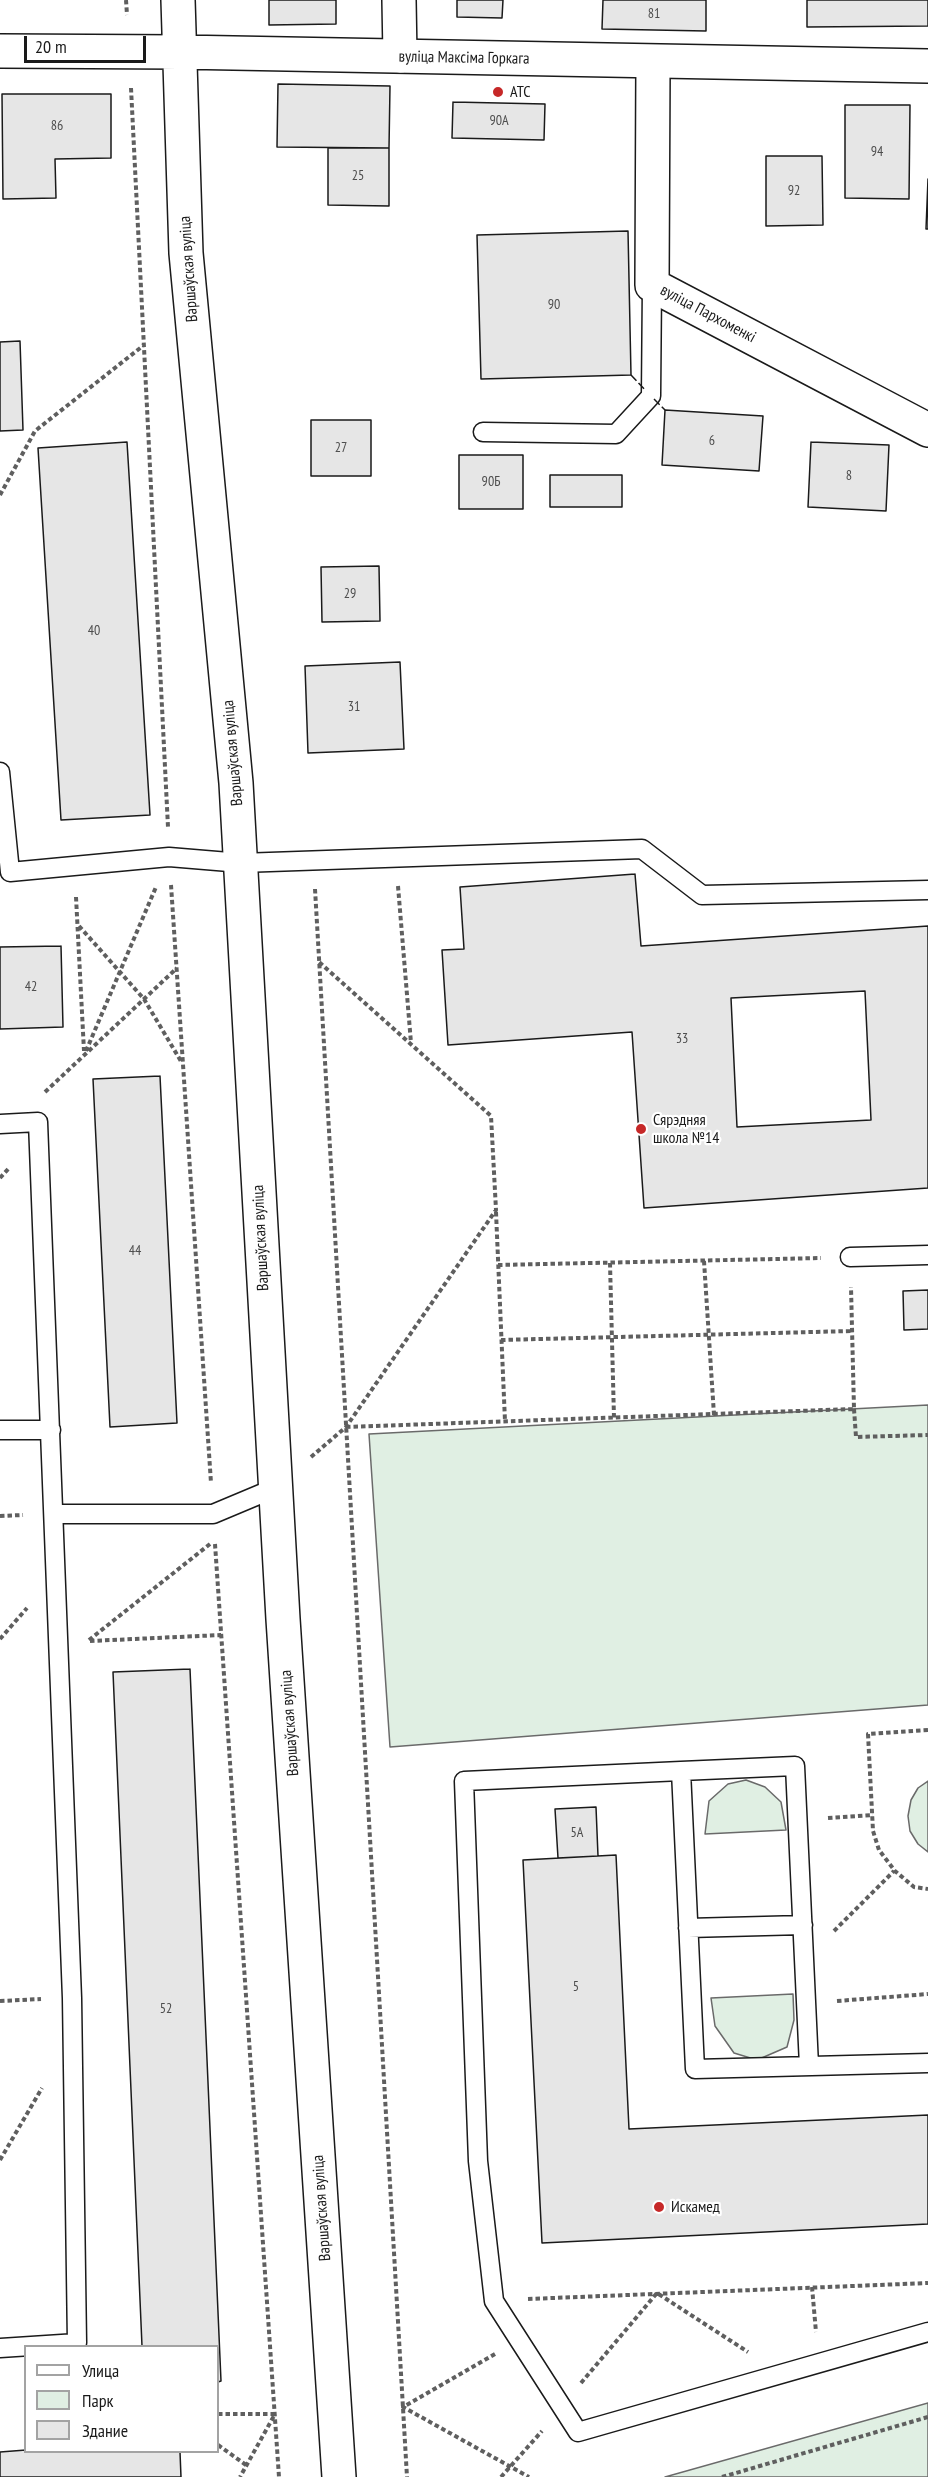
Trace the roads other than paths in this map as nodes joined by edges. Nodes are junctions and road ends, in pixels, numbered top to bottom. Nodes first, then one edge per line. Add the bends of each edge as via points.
1 (178, 0) edge
2 (399, 0) edge
3 (0, 51) edge
4 (180, 52) junction
5 (400, 56) junction
6 (653, 63) junction
7 (928, 66) edge
8 (652, 285) junction
9 (928, 430) edge
10 (483, 432) dead end
11 (0, 772) edge
12 (3, 830) edge
13 (241, 863) junction
14 (928, 890) edge
15 (6, 1124) edge
16 (928, 1255) edge
17 (850, 1257) road end
18 (0, 1430) edge
19 (51, 1430) junction
20 (275, 1488) junction
21 (54, 1514) junction
22 (681, 1771) junction
23 (803, 1925) junction
24 (688, 1928) junction
25 (928, 2063) edge
26 (809, 2066) junction
27 (928, 2332) edge
28 (46, 2345) edge
29 (24, 2346) edge
30 (0, 2348) edge
31 (339, 2477) edge

1 - 4 street, Варшаўская вуліца
2 - 5 street
3 - 4 street, вуліца Максіма Горкага
4 - 5 street, вуліца Максіма Горкага
4 - 13 street, Варшаўская вуліца via 186,253
5 - 6 street, вуліца Максіма Горкага
6 - 7 street, вуліца Максіма Горкага
6 - 8 street, вуліца Пархоменкі
8 - 9 street, вуліца Пархоменкі
8 - 10 lane via 651,396 616,434
11 - 12 lane
12 - 13 lane via 10,872 169,857
13 - 14 lane via 642,849 702,895
13 - 20 street, Варшаўская вуліца
15 - 19 lane via 38,1122
16 - 17 lane
18 - 19 lane
19 - 21 lane
20 - 21 lane via 213,1515
20 - 31 street, Варшаўская вуліца
21 - 28 lane via 72,1998 77,2343
22 - 23 lane via 795,1766
22 - 24 lane
22 - 27 lane via 464,1781 478,2161 494,2301 578,2432
23 - 24 lane
23 - 26 lane
24 - 26 lane via 695,2069
25 - 26 lane
29 - 30 lane

